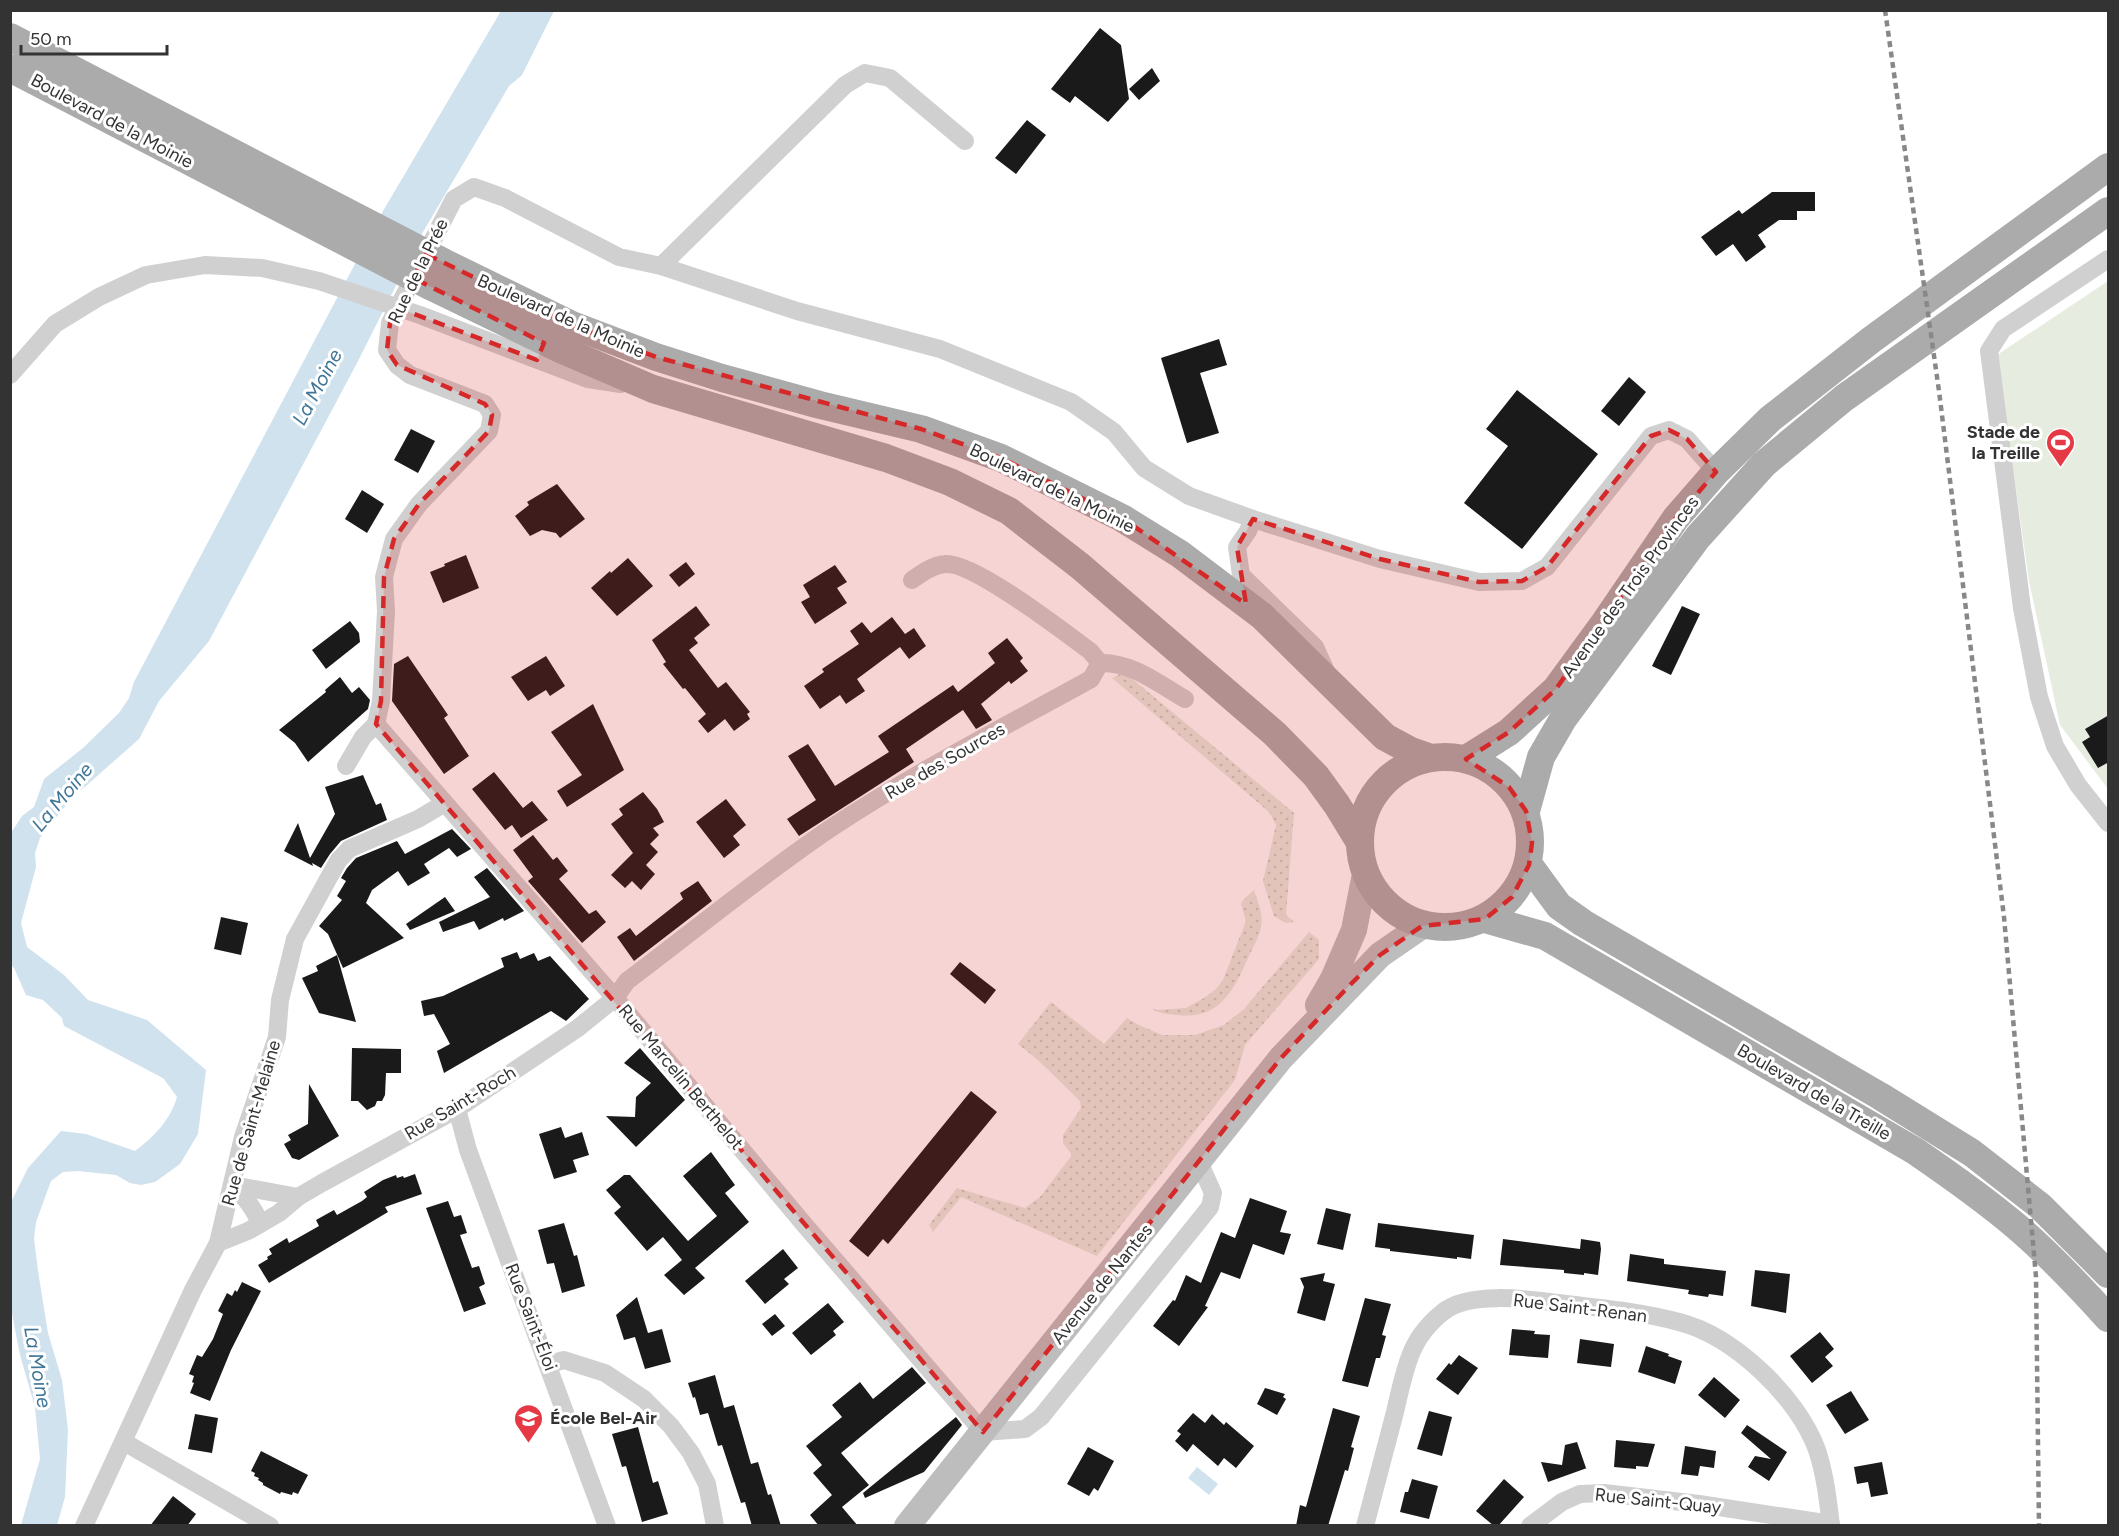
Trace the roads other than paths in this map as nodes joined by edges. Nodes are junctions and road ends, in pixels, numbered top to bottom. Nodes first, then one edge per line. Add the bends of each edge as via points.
1 (10, 37) edge
2 (10, 68) edge
3 (965, 141) dead end
4 (2109, 167) edge
5 (2109, 211) edge
6 (347, 228) junction
7 (2109, 259) edge
8 (661, 266) junction
9 (438, 275) junction
10 (10, 375) edge
11 (653, 389) junction
12 (1716, 472) junction
13 (1253, 519) junction
14 (912, 580) dead end
15 (1100, 663) junction
16 (1332, 682) junction
17 (1185, 699) dead end
18 (376, 724) junction
19 (1431, 758) junction
20 (1466, 759) junction
21 (346, 766) dead end
22 (445, 803) junction
23 (1526, 811) junction
24 (2109, 823) edge
25 (1359, 841) junction
26 (1529, 865) junction
27 (1365, 874) junction
28 (1485, 920) junction
29 (1422, 926) junction
30 (615, 998) junction
31 (1296, 1041) junction
32 (457, 1108) junction
33 (1199, 1162) junction
34 (232, 1185) junction
35 (298, 1197) junction
36 (260, 1224) junction
37 (218, 1243) junction
38 (2109, 1274) edge
39 (2109, 1318) edge
40 (549, 1364) junction
41 (983, 1432) junction
42 (124, 1442) junction
43 (1831, 1525) edge
44 (84, 1526) edge
45 (270, 1526) edge
46 (607, 1526) edge
47 (715, 1526) edge
48 (907, 1526) edge
49 (1365, 1526) edge
50 (1530, 1526) edge

1 - 6 main road, Boulevard de la Moinie
2 - 6 main road, Boulevard de la Moinie
3 - 8 street via 890,78 866,73 845,85
4 - 12 main road, Avenue des Trois Provinces via 1770,418
5 - 23 main road, Avenue des Trois Provinces via 1887,367 1801,431 1764,464 1698,537 1563,719 1541,757
6 - 9 main road
7 - 24 street via 2003,328 1989,351 2022,608 2039,697 2055,746 2083,792
8 - 13 street via 797,311 940,349 1071,402 1114,432 1144,468 1189,496
8 - 18 street, Rue de la Prée via 619,257 505,198 474,187 454,199 390,323 387,350 410,375 485,404 492,415 489,431 419,504 394,539 384,577 386,611
9 - 11 main road, Boulevard de la Moinie via 514,328
9 - 16 main road, Boulevard de la Moinie via 656,357 820,405 921,429 1001,458 1122,518 1179,554 1262,616
10 - 11 street via 55,324 99,297 146,275 205,265 262,268 319,281 588,379
11 - 25 main road, Boulevard de la Moinie via 886,458 950,482 1009,511 1275,734 1316,776
12 - 13 street via 1687,439 1669,430 1651,436 1547,567 1522,581 1479,582 1380,559
12 - 20 main road, Avenue des Trois Provinces via 1676,518 1556,688 1509,732
13 - 16 street via 1237,547 1241,575 1315,647
14 - 15 street via 930,568 946,564 970,571 1011,594 1090,651
15 - 17 street via 1134,669
15 - 30 street, Rue des Sources via 1091,679 832,828 627,981
16 - 19 main road, Boulevard de la Moinie via 1385,737
18 - 21 street via 363,736
18 - 22 street, Rue Marcelin Berthelot
19 - 20 main road
19 - 25 main road via 1403,768 1380,786 1365,812
20 - 23 main road via 1509,787
22 - 30 street, Rue Marcelin Berthelot
22 - 34 street, Rue de Saint-Melaine via 349,849 329,876 295,939 280,1000 277,1037 243,1137
23 - 26 main road via 1532,843
25 - 27 main road
26 - 28 main road via 1512,897
26 - 38 main road, Boulevard de la Treille via 1559,906 1583,923 1972,1153 2040,1206
27 - 29 main road via 1401,916
27 - 31 main road, Avenue de Nantes via 1354,930 1333,979
28 - 29 main road
28 - 39 main road, Boulevard de la Treille via 1545,936 1876,1128 1958,1180 2016,1226
29 - 31 main road, Avenue de Nantes via 1380,955
30 - 32 street, Rue Saint-Roch via 578,1028
30 - 41 street, Rue Marcelin Berthelot
31 - 33 main road, Avenue de Nantes
32 - 35 street, Rue Saint-Roch
32 - 40 street, Rue Saint-Éloi via 468,1149
33 - 41 main road, Avenue de Nantes
33 - 41 street via 1213,1193 1210,1207 1041,1417 1025,1429
34 - 35 street
34 - 36 street via 250,1203
34 - 37 street, Rue de Saint-Melaine
35 - 36 street, Rue Saint-Roch
36 - 37 street, Rue Saint-Roch
37 - 42 street, Rue de Saint-Melaine via 192,1290
40 - 46 street, Rue Saint-Éloi
40 - 47 street via 564,1360 605,1373 644,1399 691,1453 707,1484
41 - 48 main road, Avenue de Nantes
42 - 44 street, Rue de Saint-Melaine
42 - 45 street
43 - 49 street, Rue Saint-Renan via 1823,1473 1807,1426 1774,1384 1725,1342 1680,1322 1644,1314 1482,1298 1445,1310 1425,1329 1409,1358
43 - 50 street, Rue Saint-Quay via 1604,1493 1580,1494 1562,1502

